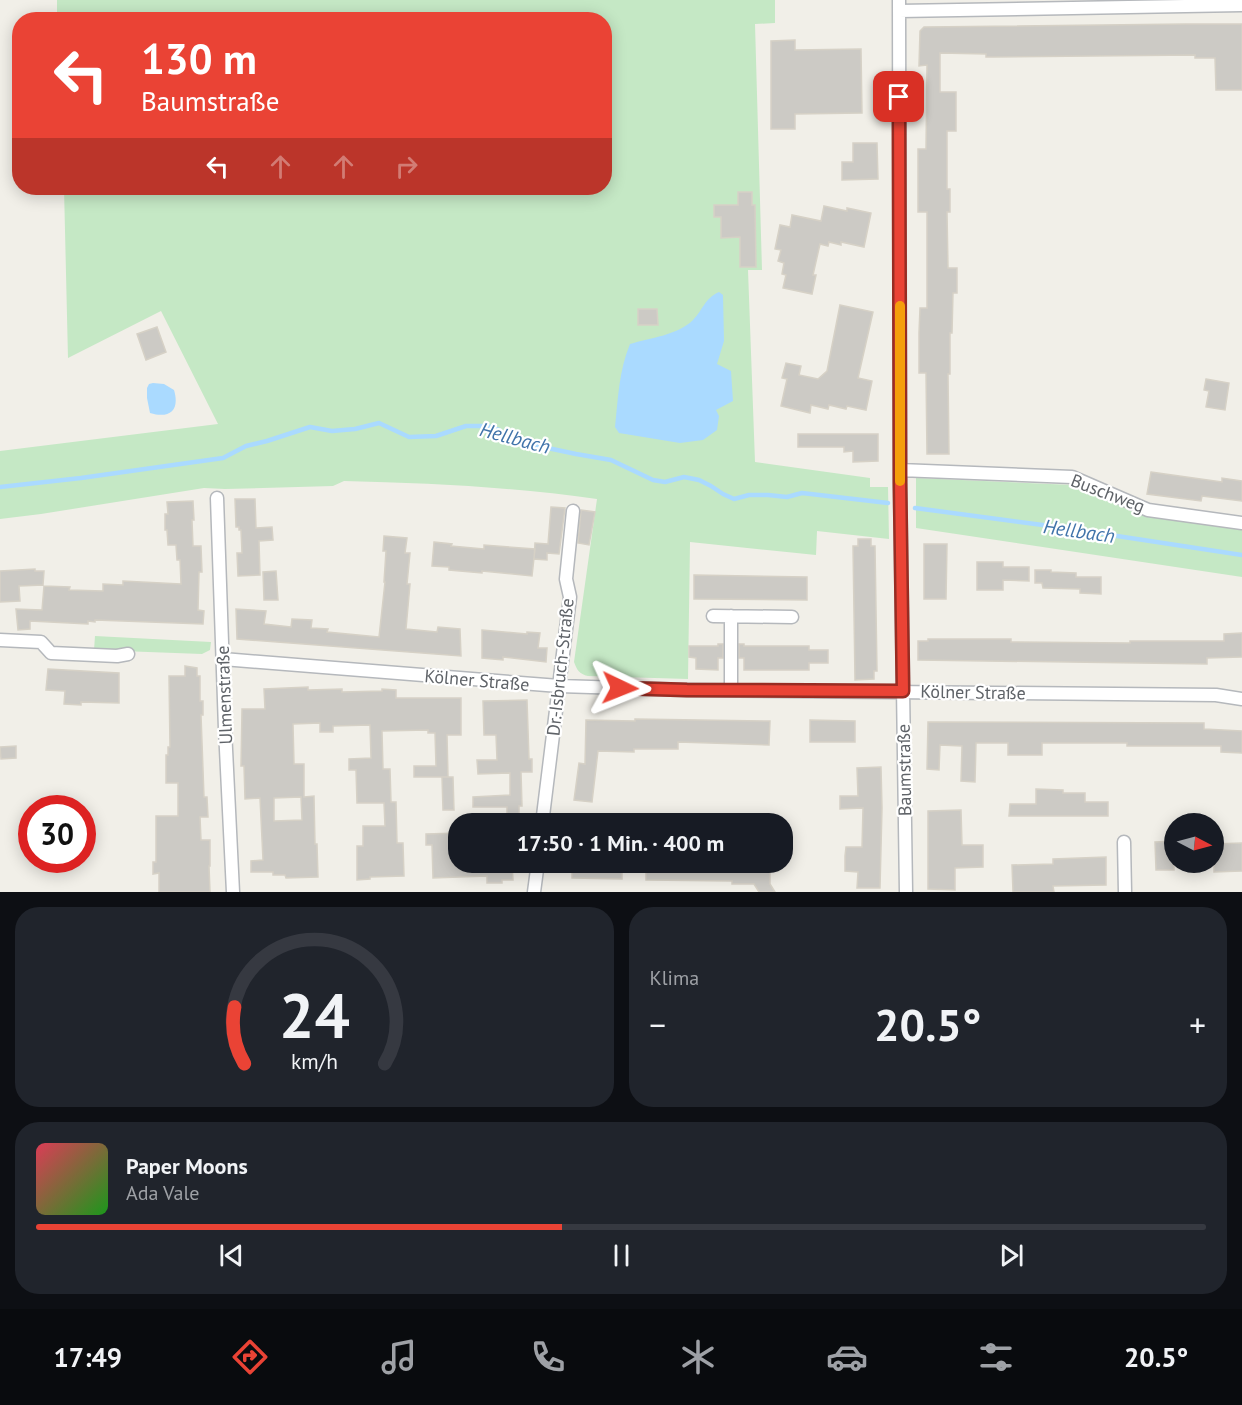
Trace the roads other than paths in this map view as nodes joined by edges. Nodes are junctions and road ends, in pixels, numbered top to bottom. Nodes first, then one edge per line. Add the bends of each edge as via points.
1 (1128, 4) edge
2 (1242, 5) edge
3 (899, 6) edge
4 (900, 470) junction
5 (217, 498) dead end
6 (573, 511) dead end
7 (1242, 523) edge
8 (713, 616) dead end
9 (731, 616) junction
10 (792, 617) dead end
11 (0, 640) edge
12 (128, 654) dead end
13 (223, 659) junction
14 (559, 686) junction
15 (731, 690) junction
16 (1242, 690) edge
17 (903, 691) junction
18 (1216, 695) junction
19 (1242, 699) edge
20 (543, 813) edge
21 (1124, 842) dead end
22 (537, 873) edge
23 (232, 892) edge
24 (534, 892) edge
25 (906, 892) edge
26 (1125, 892) edge

1 - 2 street
1 - 3 street
3 - 4 street, Baumstraße
4 - 7 street, Buschweg via 1072,477 1148,510
4 - 17 street, Baumstraße
5 - 13 street, Ulmenstraße
6 - 14 street, Dr.-Isbruch-Straße via 566,579 570,597
8 - 9 street
9 - 10 street
9 - 15 street
11 - 12 street via 41,642 51,653
13 - 14 street, Kölner Straße
13 - 23 street, Ulmenstraße
14 - 15 street, Kölner Straße
14 - 20 street, Dr.-Isbruch-Straße
15 - 17 street, Kölner Straße
16 - 18 street, Kölner Straße
17 - 18 street, Kölner Straße
17 - 25 street, Baumstraße
18 - 19 street, Kölner Straße
21 - 26 street
22 - 24 street

